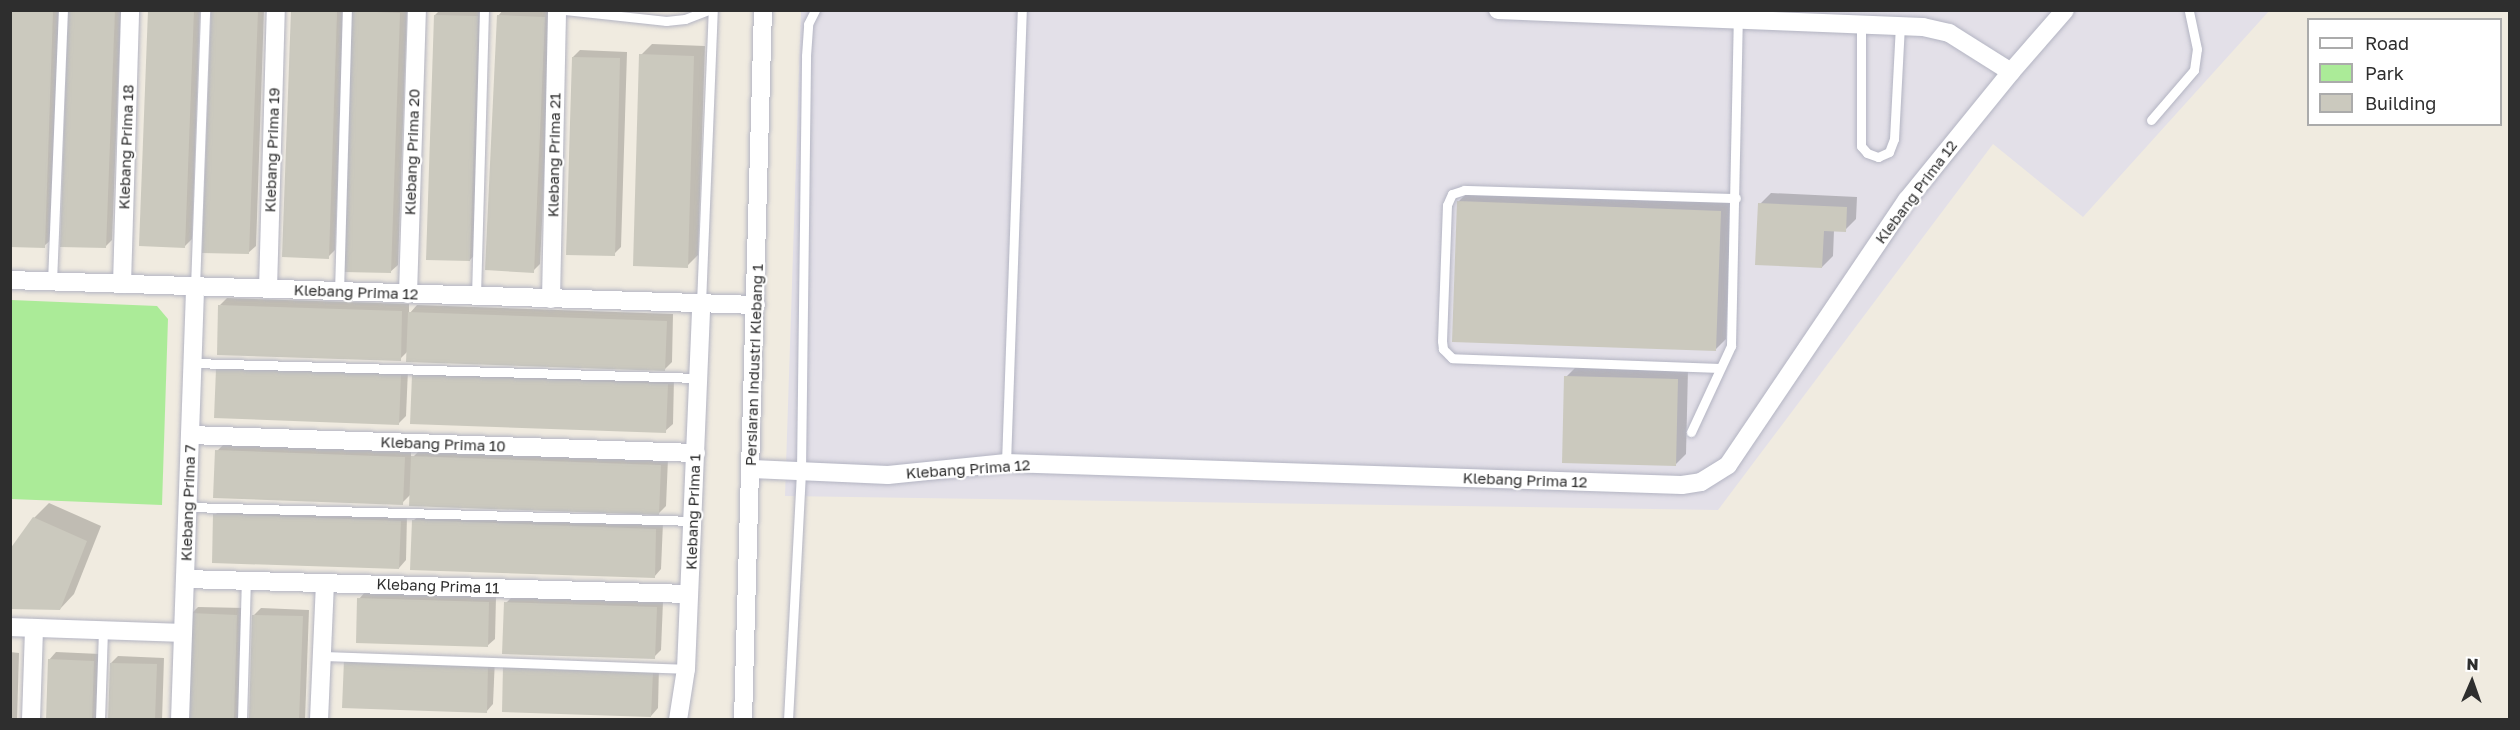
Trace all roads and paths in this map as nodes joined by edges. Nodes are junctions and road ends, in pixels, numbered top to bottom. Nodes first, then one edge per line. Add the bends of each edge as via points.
1 (63, 10) edge
2 (129, 10) edge
3 (205, 10) edge
4 (276, 10) edge
5 (347, 10) edge
6 (417, 10) edge
7 (484, 10) edge
8 (557, 10) edge
9 (565, 10) edge
10 (711, 10) edge
11 (764, 10) edge
12 (815, 10) edge
13 (1022, 10) edge
14 (1498, 10) edge
15 (2065, 10) edge
16 (2189, 10) edge
17 (1738, 21) junction
18 (1861, 25) junction
19 (1900, 26) junction
20 (2011, 72) junction
21 (2151, 120) dead end
22 (1736, 198) junction
23 (10, 280) edge
24 (52, 282) junction
25 (122, 284) junction
26 (195, 287) junction
27 (268, 289) junction
28 (339, 292) junction
29 (408, 294) junction
30 (476, 296) junction
31 (552, 299) junction
32 (701, 304) junction
33 (756, 305) junction
34 (193, 363) junction
35 (1720, 368) junction
36 (699, 378) junction
37 (1690, 432) dead end
38 (190, 435) junction
39 (696, 453) junction
40 (1006, 463) junction
41 (752, 469) junction
42 (801, 471) junction
43 (188, 507) junction
44 (694, 521) junction
45 (186, 579) junction
46 (246, 580) junction
47 (325, 583) junction
48 (690, 594) junction
49 (10, 627) edge
50 (34, 628) junction
51 (103, 630) junction
52 (183, 633) junction
53 (321, 656) junction
54 (686, 669) junction
55 (32, 720) edge
56 (100, 720) edge
57 (180, 720) edge
58 (242, 720) edge
59 (319, 720) edge
60 (678, 720) edge
61 (743, 720) edge
62 (788, 720) edge

1 - 24 lane
2 - 25 street, Klebang Prima 18
3 - 26 lane
4 - 27 street, Klebang Prima 19
5 - 28 lane
6 - 29 street, Klebang Prima 20
7 - 30 lane
8 - 31 street, Klebang Prima 21
9 - 10 lane via 666,21
10 - 32 lane
11 - 33 street, Persiaran Industri Klebang 1
12 - 42 lane via 808,24 806,56
13 - 40 lane
14 - 17 street
15 - 20 street, Klebang Prima 12
16 - 21 lane via 2197,49 2194,70
17 - 18 street
17 - 22 lane
18 - 19 street
18 - 19 lane via 1861,146 1878,157 1889,152 1894,139
19 - 20 street via 1949,33
20 - 40 street, Klebang Prima 12 via 1907,200 1728,465 1701,482 1682,485
22 - 35 lane via 1731,346
22 - 35 lane via 1464,189 1452,194 1447,205 1442,341 1443,349 1452,358
23 - 24 street, Klebang Prima 12
24 - 25 street, Klebang Prima 12
25 - 26 street, Klebang Prima 12
26 - 27 street, Klebang Prima 12
26 - 34 street, Klebang Prima 7
27 - 28 street, Klebang Prima 12
28 - 29 street, Klebang Prima 12
29 - 30 street, Klebang Prima 12
30 - 31 street, Klebang Prima 12
31 - 32 street, Klebang Prima 12
32 - 33 street, Klebang Prima 12
32 - 36 street, Klebang Prima 1
33 - 41 street, Persiaran Industri Klebang 1
34 - 36 lane
34 - 38 street, Klebang Prima 7
35 - 37 lane
36 - 39 street, Klebang Prima 1
38 - 39 street, Klebang Prima 10
38 - 43 street, Klebang Prima 7
39 - 44 street, Klebang Prima 1
40 - 42 street, Klebang Prima 12 via 888,475
41 - 42 street, Klebang Prima 12
41 - 61 street, Persiaran Industri Klebang 1
42 - 62 lane
43 - 44 lane
43 - 45 street, Klebang Prima 7
44 - 48 street, Klebang Prima 1
45 - 46 street, Klebang Prima 11
45 - 52 street, Klebang Prima 7
46 - 47 street, Klebang Prima 11
46 - 58 lane
47 - 48 street, Klebang Prima 11
47 - 53 street
48 - 54 street, Klebang Prima 1
49 - 50 street
50 - 51 street
50 - 55 street
51 - 52 street
51 - 56 lane
52 - 57 street, Klebang Prima 7
53 - 54 lane
53 - 59 street
54 - 60 street, Klebang Prima 1

